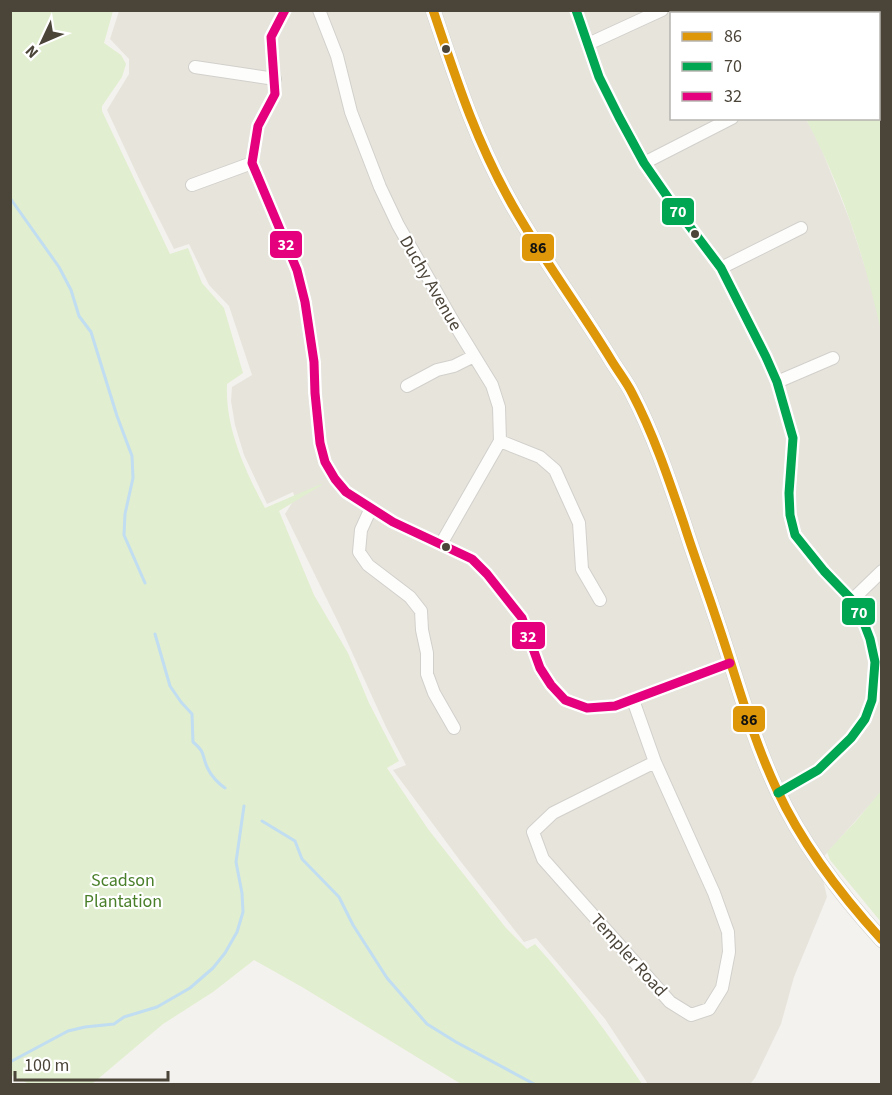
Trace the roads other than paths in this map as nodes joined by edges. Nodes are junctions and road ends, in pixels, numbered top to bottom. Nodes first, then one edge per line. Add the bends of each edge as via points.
1 (285, 10) edge
2 (319, 10) edge
3 (433, 10) edge
4 (576, 10) edge
5 (662, 10) edge
6 (588, 44) junction
7 (195, 67) dead end
8 (275, 78) junction
9 (728, 120) edge
10 (252, 163) junction
11 (644, 163) junction
12 (192, 185) dead end
13 (801, 228) dead end
14 (721, 268) junction
15 (474, 356) junction
16 (833, 358) dead end
17 (777, 382) junction
18 (407, 386) dead end
19 (500, 441) junction
20 (371, 508) junction
21 (441, 544) junction
22 (882, 571) edge
23 (600, 600) dead end
24 (852, 600) junction
25 (730, 663) junction
26 (633, 700) junction
27 (454, 728) dead end
28 (655, 762) junction
29 (778, 793) junction
30 (882, 940) edge

1 - 8 street via 271,37
2 - 15 street, Duchy Avenue via 380,187
3 - 25 street via 467,112 496,174 632,392 651,435
4 - 6 street
5 - 6 street
6 - 11 street via 599,77
7 - 8 street
8 - 10 street via 275,94 258,126
9 - 11 street
10 - 12 street
10 - 20 street via 297,270 305,302 320,443 326,462 346,492
11 - 14 street
13 - 14 street
14 - 17 street
15 - 18 street
15 - 19 street, Duchy Avenue via 492,385 499,407
16 - 17 street
17 - 24 street via 793,438 789,493 795,535
19 - 21 street
19 - 23 street via 540,457 555,470 579,523 582,569
20 - 21 street
20 - 27 street via 361,530 359,552 368,565 410,597 421,611 427,674
21 - 26 street via 472,559 503,592 522,618 540,668 566,700 587,708
22 - 24 street
24 - 29 street via 862,618 875,662 872,700 865,719 818,770
25 - 26 street
25 - 29 street
26 - 28 street, Templer Road
28 - 28 street, Templer Road via 728,932 729,952 722,988 709,1009 691,1015 670,1002 543,859 533,832 553,813
29 - 30 street via 819,862

